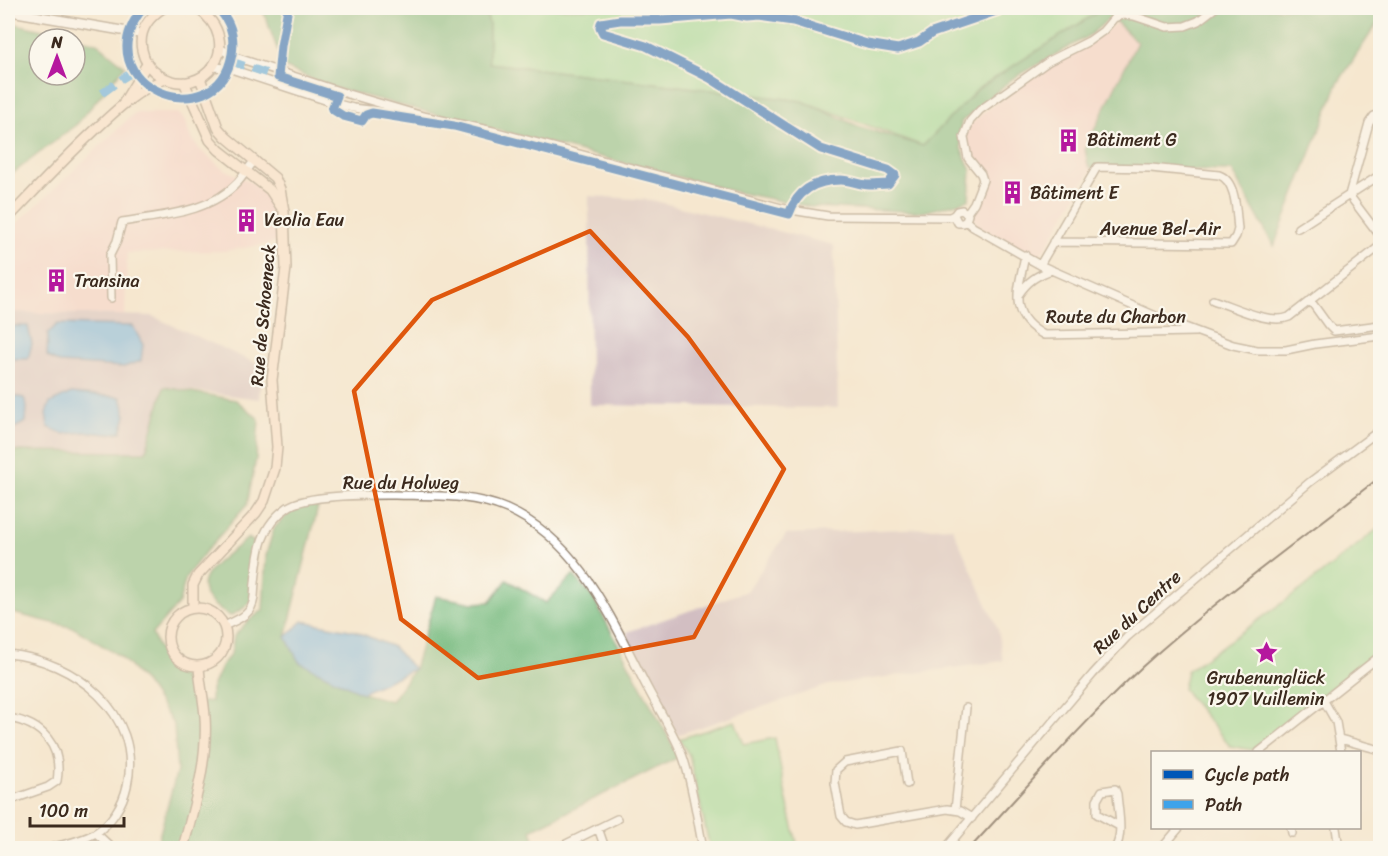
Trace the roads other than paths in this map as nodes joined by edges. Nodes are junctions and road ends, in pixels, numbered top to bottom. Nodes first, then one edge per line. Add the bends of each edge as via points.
1 (1215, 8) edge
2 (159, 9) edge
3 (204, 9) edge
4 (8, 11) edge
5 (142, 34) junction
6 (220, 48) junction
7 (147, 64) junction
8 (212, 67) junction
9 (200, 78) junction
10 (165, 79) junction
11 (184, 82) junction
12 (121, 106) junction
13 (1380, 114) edge
14 (423, 116) junction
15 (255, 160) junction
16 (247, 171) junction
17 (1380, 175) edge
18 (1349, 195) junction
19 (284, 211) junction
20 (967, 213) junction
21 (954, 215) junction
22 (8, 218) edge
23 (966, 221) junction
24 (1298, 228) dead end
25 (1380, 236) edge
26 (1053, 242) junction
27 (1380, 246) edge
28 (1025, 255) junction
29 (1040, 265) junction
30 (1052, 270) junction
31 (1018, 297) junction
32 (111, 298) dead end
33 (1213, 300) dead end
34 (1310, 300) junction
35 (1158, 317) junction
36 (1380, 325) edge
37 (1201, 332) junction
38 (1157, 333) junction
39 (1380, 336) edge
40 (1380, 430) edge
41 (193, 608) junction
42 (224, 626) junction
43 (8, 654) edge
44 (1380, 656) edge
45 (199, 667) junction
46 (1324, 701) junction
47 (966, 708) dead end
48 (8, 718) edge
49 (1340, 739) junction
50 (1380, 750) edge
51 (1262, 751) edge
52 (1341, 751) edge
53 (908, 784) dead end
54 (8, 801) edge
55 (955, 810) junction
56 (972, 818) junction
57 (617, 819) dead end
58 (1119, 826) junction
59 (598, 828) junction
60 (1178, 829) edge
61 (1336, 829) edge
62 (96, 833) junction
63 (51, 849) edge
64 (112, 849) edge
65 (183, 849) edge
66 (558, 849) edge
67 (605, 849) edge
68 (703, 849) edge
69 (946, 849) edge
70 (1115, 849) edge
71 (1162, 849) edge
72 (1340, 849) edge

1 - 20 street via 1185,26 1167,27 1134,16 1114,18 1089,41 1049,61 980,110 964,137 968,158 983,180
2 - 5 main road
3 - 6 main road via 215,23
4 - 5 street
5 - 7 main road
6 - 8 main road
6 - 14 street via 232,56
7 - 10 main road
7 - 12 main road
8 - 9 main road
8 - 14 street via 228,68 353,108
9 - 11 main road
9 - 15 main road, Rue de Schoeneck via 218,128
10 - 11 main road
10 - 12 main road
11 - 16 main road via 210,140
12 - 22 main road
13 - 18 street via 1370,123
14 - 21 street via 493,131 784,210 828,216
15 - 16 street
15 - 19 main road, Rue de Schoeneck via 275,178
16 - 19 main road via 270,190
16 - 32 street via 225,193 200,207 122,222 110,255
17 - 18 street
18 - 24 street
18 - 25 street
19 - 41 main road, Rue de Schoeneck via 286,268 272,371 275,468 256,513 198,575 193,585
20 - 21 street via 960,210
20 - 23 street
21 - 23 street via 958,223
23 - 28 street, Route du Charbon
26 - 26 street, Avenue Bel-Air via 1231,244 1238,229 1231,186 1219,175 1097,167
26 - 29 street, Avenue Bel-Air
27 - 34 street
28 - 29 street, Route du Charbon
28 - 31 street, Route du Charbon
29 - 30 street, Route du Charbon
30 - 31 street via 1029,282
30 - 35 street, Route du Charbon
31 - 38 street, Route du Charbon via 1018,310 1030,328 1044,335
33 - 34 street via 1282,320
34 - 36 street via 1334,331
35 - 37 street, Route du Charbon
35 - 38 street
37 - 38 street, Route du Charbon
37 - 39 street, Route du Charbon via 1233,345 1270,350
40 - 56 street, Rue du Centre via 1310,482 1127,637
41 - 42 main road via 213,613
41 - 45 main road via 173,620 167,642 182,663
42 - 45 main road via 226,642 221,654
42 - 68 street, Rue du Holweg via 252,606 262,536 289,507 304,500 439,496 488,502 510,510 552,537 594,589 684,758
43 - 62 street via 45,661 67,671 97,694 119,720 130,756 129,776 118,810
44 - 46 street
45 - 65 main road via 205,715 201,780
46 - 49 street
46 - 51 street
47 - 55 street
48 - 54 street via 49,739 56,750 58,771 57,781 48,787
49 - 50 street
49 - 52 street
53 - 55 street via 902,751 845,762 834,778 841,816 855,825
55 - 56 street
56 - 69 street, Rue du Centre
57 - 59 street
58 - 58 street via 1115,789 1102,791 1097,813
58 - 70 street
59 - 66 street
59 - 67 street
60 - 71 street
61 - 72 street
62 - 63 street
62 - 64 street

